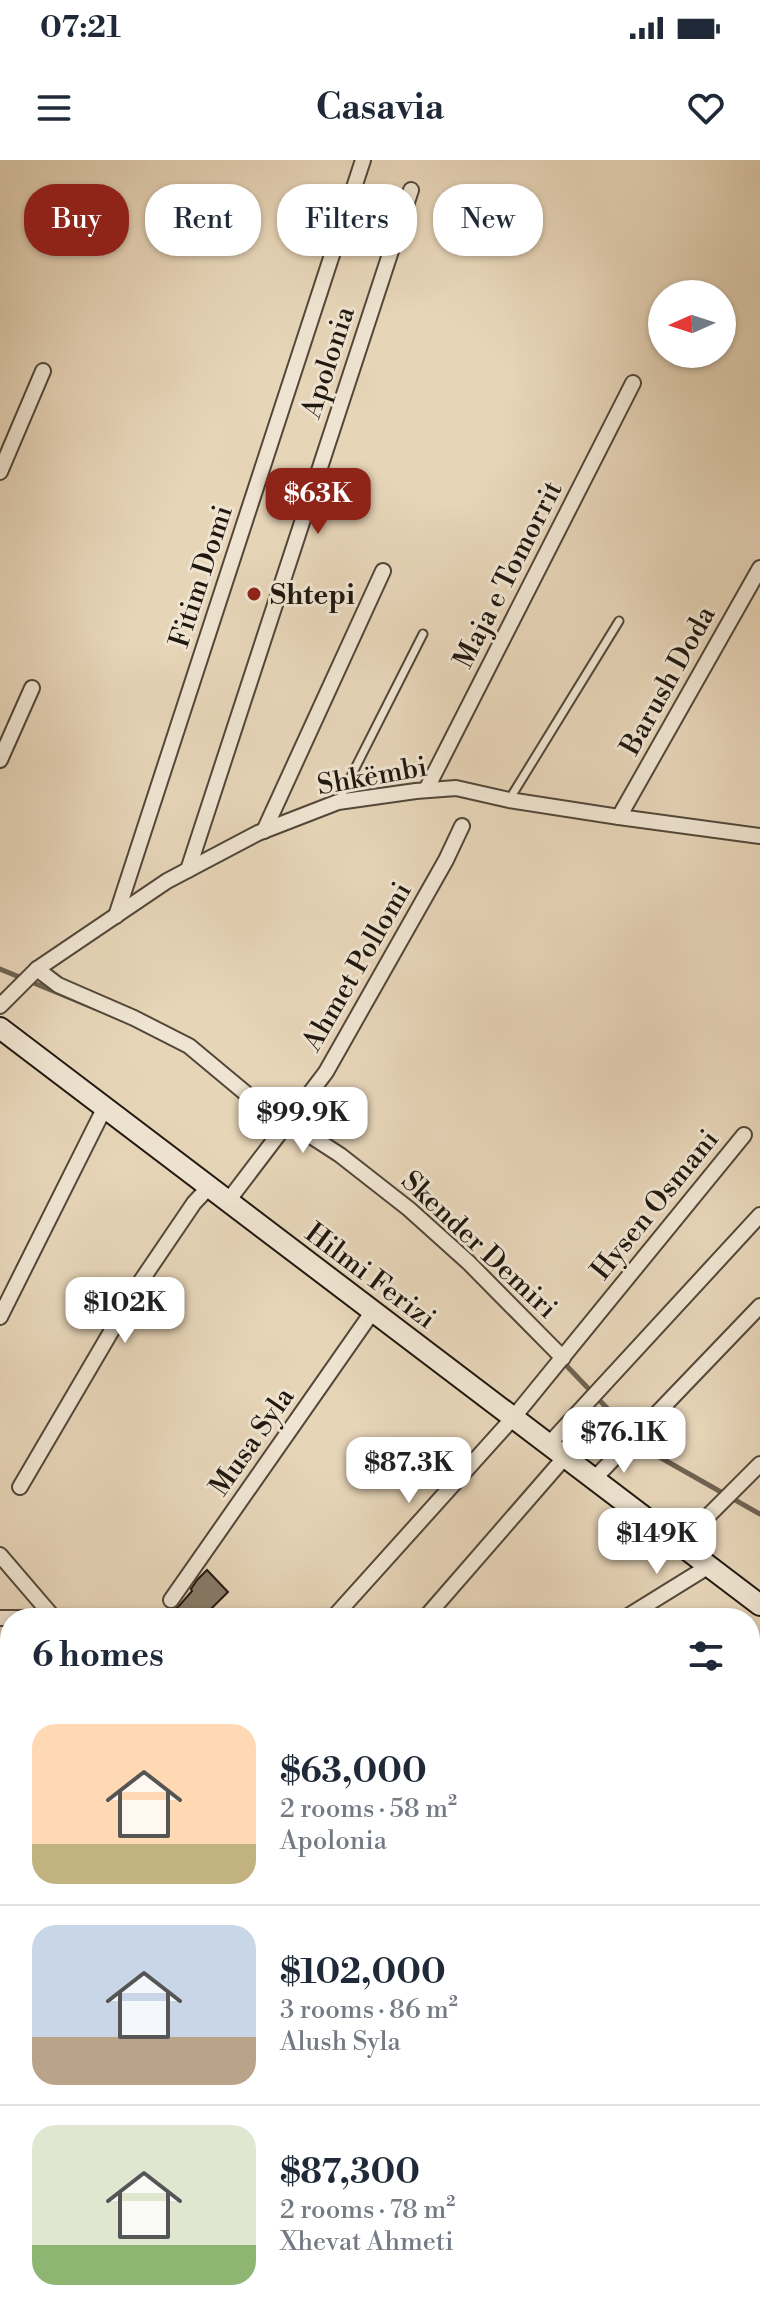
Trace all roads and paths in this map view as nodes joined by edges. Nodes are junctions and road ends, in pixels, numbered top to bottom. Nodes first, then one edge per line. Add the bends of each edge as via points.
1 (363, 160) edge
2 (389, 256) edge
3 (43, 371) dead end
4 (633, 383) dead end
5 (0, 472) edge
6 (760, 568) edge
7 (383, 571) dead end
8 (619, 621) dead end
9 (423, 634) dead end
10 (32, 688) dead end
11 (0, 760) edge
12 (426, 790) junction
13 (509, 800) junction
14 (338, 802) junction
15 (619, 817) junction
16 (462, 826) dead end
17 (264, 831) junction
18 (760, 836) edge
19 (188, 870) junction
20 (116, 916) junction
21 (33, 972) junction
22 (0, 1006) edge
23 (0, 1028) edge
24 (105, 1107) junction
25 (286, 1127) junction
26 (744, 1135) dead end
27 (209, 1187) junction
28 (228, 1201) junction
29 (760, 1215) edge
30 (760, 1306) edge
31 (373, 1311) junction
32 (0, 1317) edge
33 (559, 1361) junction
34 (513, 1418) junction
35 (557, 1450) junction
36 (760, 1464) edge
37 (594, 1479) junction
38 (20, 1487) dead end
39 (680, 1544) junction
40 (0, 1555) edge
41 (709, 1566) junction
42 (171, 1600) dead end
43 (760, 1605) edge
44 (45, 1608) edge
45 (342, 1608) edge
46 (433, 1608) edge
47 (641, 1608) edge

1 - 20 street, Fitim Domi
2 - 19 street, Apolonia
3 - 5 street
4 - 12 street, Maja e Tomorrit
6 - 15 street, Barush Doda
7 - 17 street
8 - 13 lane
9 - 14 lane
10 - 11 street
12 - 13 street, Shkëmbi via 456,788
12 - 14 street, Shkëmbi
13 - 15 street, Shkëmbi
14 - 17 street, Shkëmbi
15 - 18 street, Shkëmbi
16 - 25 street, Ahmet Pollomi via 326,1072
17 - 19 street, Shkëmbi
19 - 20 street, Shkëmbi
20 - 21 street, Shkëmbi
21 - 22 street, Shkëmbi
21 - 25 street, Skender Demiri via 189,1046
23 - 24 street, Hilmi Ferizi
24 - 27 street, Hilmi Ferizi
24 - 32 street
25 - 28 street, Ahmet Pollomi
25 - 33 street, Skender Demiri via 340,1155 409,1209 480,1273
26 - 33 street, Hysen Osmani
27 - 28 street, Hilmi Ferizi
27 - 38 street via 139,1284
28 - 31 street, Hilmi Ferizi
29 - 35 street via 587,1403
30 - 37 street
31 - 34 street, Hilmi Ferizi
31 - 42 street, Musa Syla
33 - 34 street, Hysen Osmani
34 - 35 street, Hilmi Ferizi
34 - 45 street, Hysen Osmani
35 - 37 street, Hilmi Ferizi
35 - 46 street
36 - 39 street
37 - 39 street, Hilmi Ferizi
39 - 41 street, Hilmi Ferizi
40 - 44 street
41 - 43 street, Hilmi Ferizi
41 - 47 street

